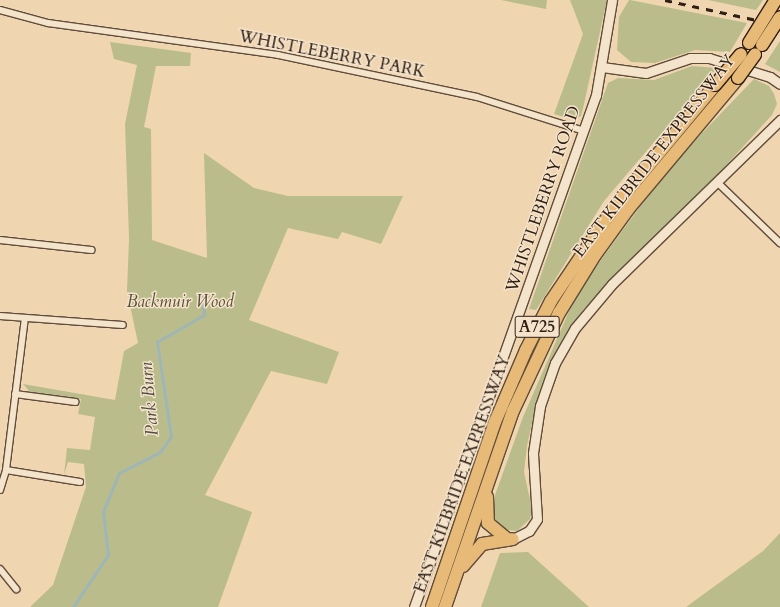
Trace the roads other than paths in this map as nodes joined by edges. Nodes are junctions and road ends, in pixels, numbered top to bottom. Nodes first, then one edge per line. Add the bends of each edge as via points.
1 (775, 0) edge
2 (612, 2) edge
3 (0, 10) edge
4 (780, 17) edge
5 (602, 67) junction
6 (780, 84) edge
7 (780, 120) edge
8 (584, 131) junction
9 (717, 182) junction
10 (0, 240) edge
11 (780, 243) edge
12 (91, 250) dead end
13 (0, 316) edge
14 (25, 318) junction
15 (123, 325) dead end
16 (15, 394) junction
17 (75, 402) dead end
18 (6, 470) junction
19 (80, 482) dead end
20 (486, 485) junction
21 (0, 490) edge
22 (510, 540) junction
23 (0, 569) edge
24 (457, 572) junction
25 (16, 590) dead end
26 (414, 607) edge
27 (432, 607) edge
28 (445, 607) edge

1 - 27 highway, EAST KILBRIDE EXPRESSWAY / A725, bridge via 741,54 615,206 551,302 498,415
2 - 5 street, WHISTLEBERRY ROAD
3 - 8 street, WHISTLEBERRY PARK via 48,23 278,55 477,98
4 - 20 highway, EAST KILBRIDE EXPRESSWAY / A725, bridge via 738,78 629,208 582,275 528,373
5 - 6 street via 646,73 690,58 709,58 770,77
5 - 8 street, WHISTLEBERRY ROAD
7 - 9 street
8 - 26 street, WHISTLEBERRY ROAD
9 - 11 street
9 - 22 street via 602,295 561,350 545,390 536,429 533,460 537,519 529,531
10 - 12 street
13 - 14 street
14 - 15 street
14 - 16 street
16 - 17 street
16 - 18 street
18 - 19 street
18 - 21 street
20 - 22 highway via 488,523
20 - 24 highway, EAST KILBRIDE EXPRESSWAY / A725
22 - 24 highway via 482,544
23 - 25 street
24 - 28 highway, EAST KILBRIDE EXPRESSWAY / A725

